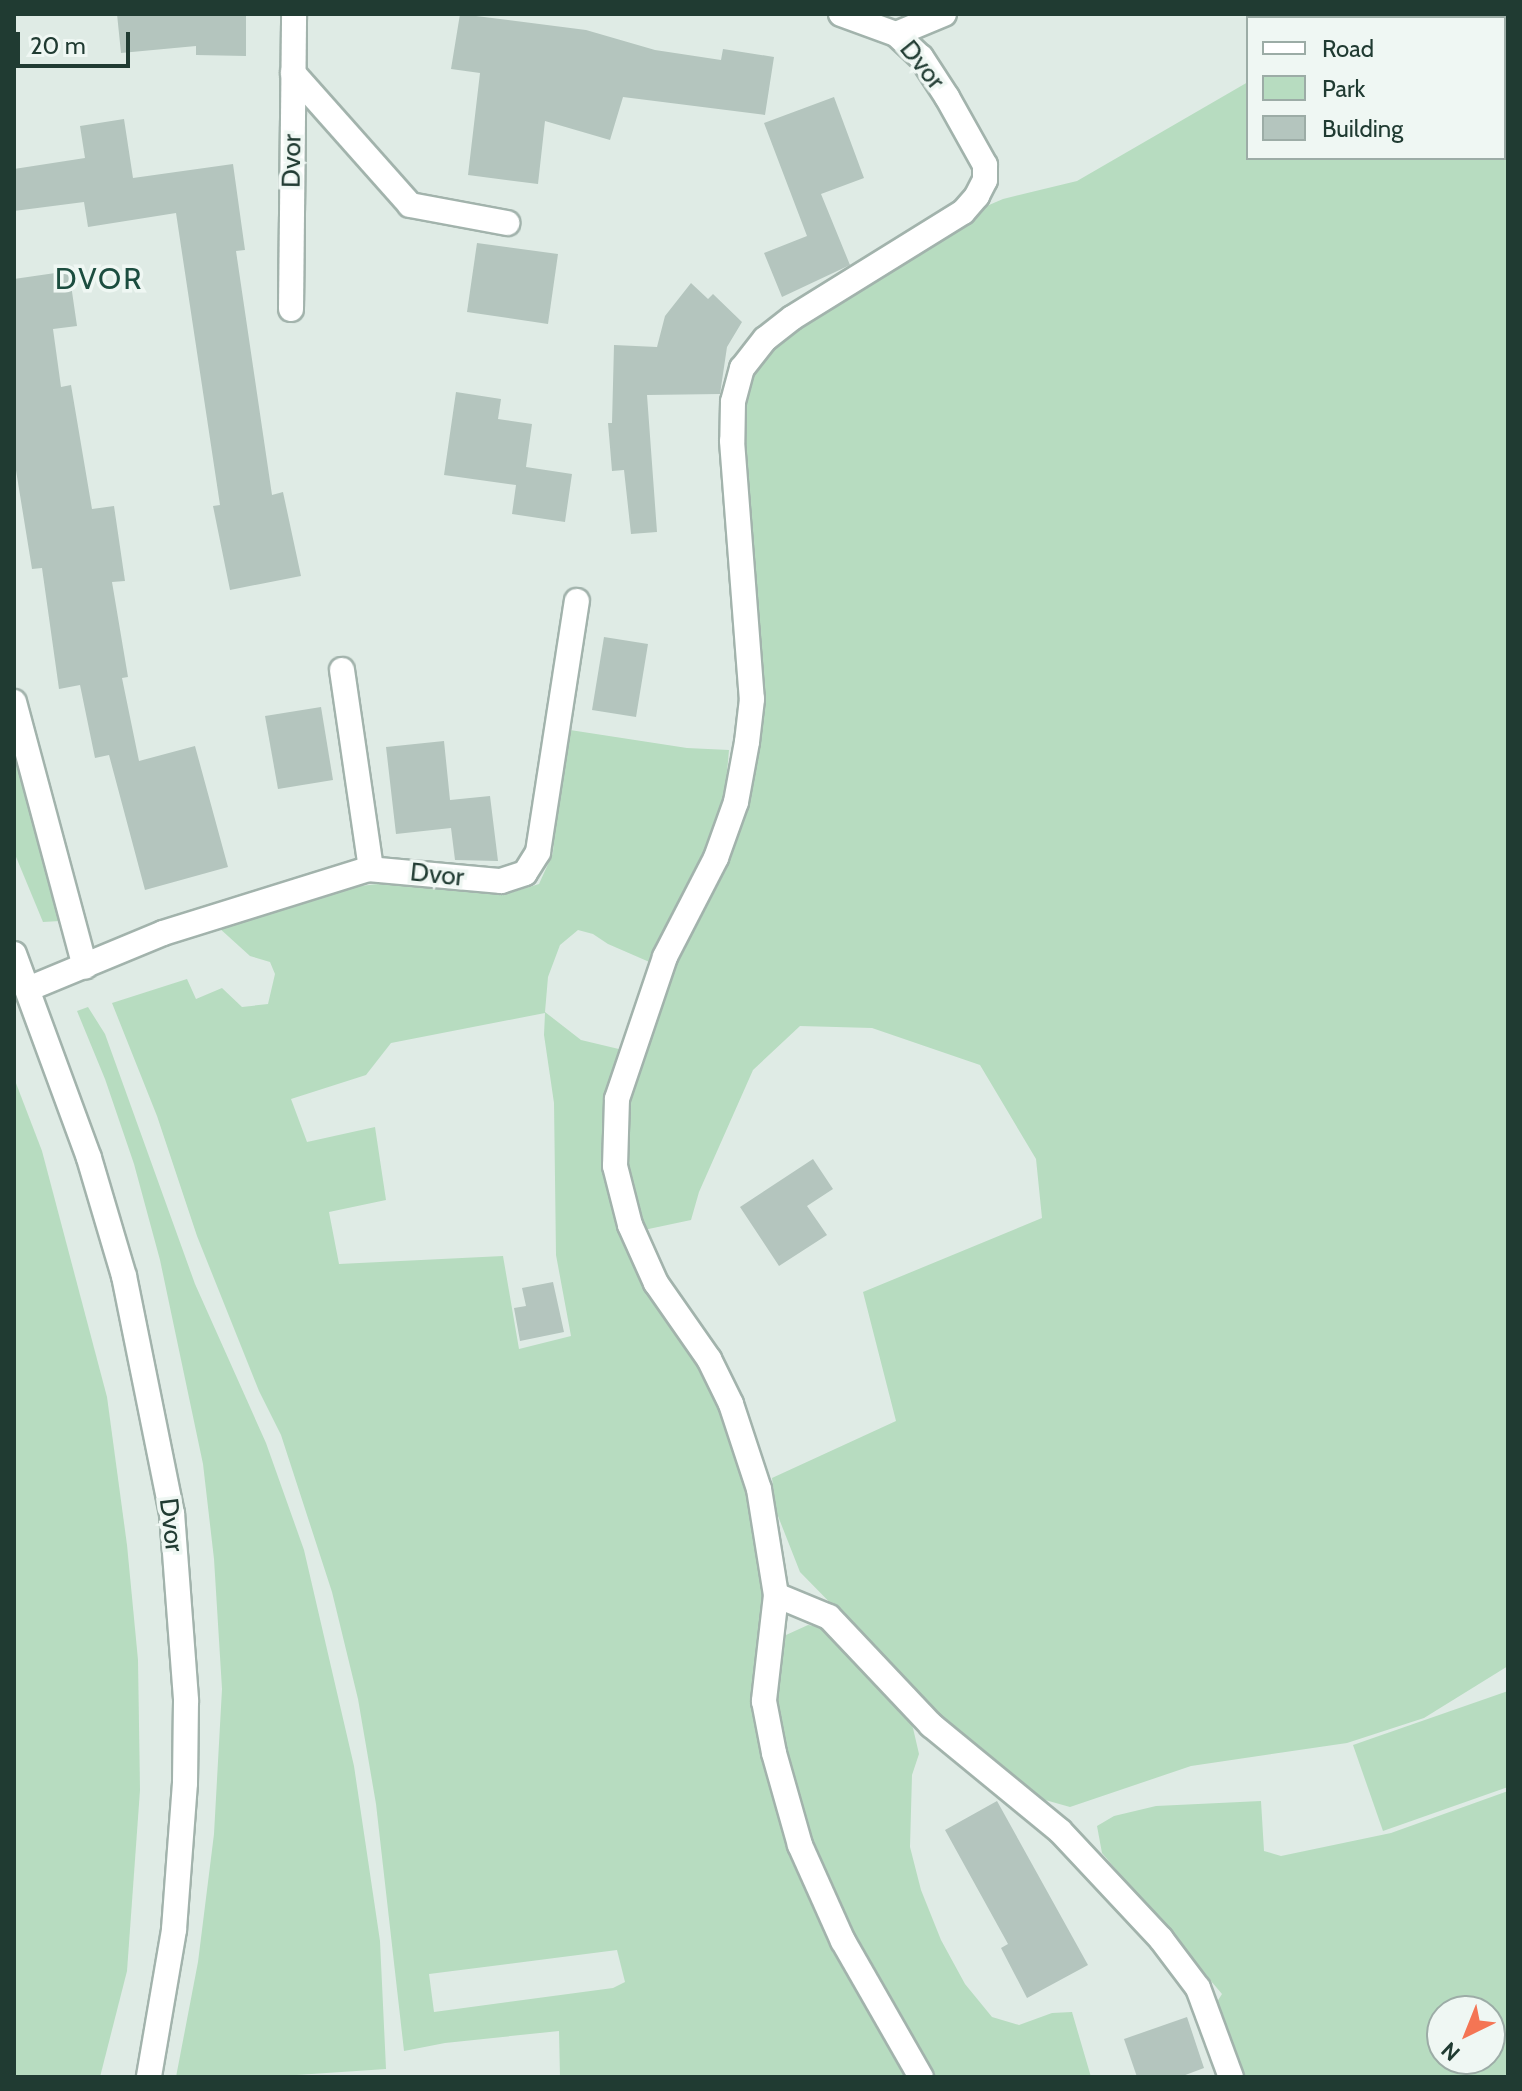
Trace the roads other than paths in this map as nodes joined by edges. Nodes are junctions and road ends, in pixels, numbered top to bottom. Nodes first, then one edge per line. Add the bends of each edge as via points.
1 (294, 14) edge
2 (841, 14) edge
3 (944, 14) edge
4 (896, 34) junction
5 (293, 73) junction
6 (507, 223) dead end
7 (291, 309) dead end
8 (577, 601) dead end
9 (342, 670) dead end
10 (14, 702) edge
11 (371, 869) junction
12 (14, 954) edge
13 (85, 967) junction
14 (28, 989) junction
15 (776, 1595) junction
16 (149, 2077) edge
17 (921, 2077) edge
18 (1231, 2077) edge

1 - 5 street, Dvor
2 - 4 street, Dvor
3 - 4 street, Dvor
4 - 15 street, Dvor via 921,57 947,97 985,165 985,180 977,196 947,224 792,318 765,339 742,368 733,402 732,441 752,699 747,742 736,802 716,858 665,957 617,1099 615,1166 630,1225 656,1283 709,1359 731,1404 759,1489
5 - 6 street via 410,205
5 - 7 street, Dvor
8 - 11 street, Dvor via 538,852 525,873 501,881
9 - 11 street
10 - 13 street
11 - 13 street, Dvor via 163,933
12 - 14 street, Dvor
13 - 14 street, Dvor
14 - 16 street, Dvor via 89,1158 124,1276 172,1513 186,1701 185,1783 174,1930
15 - 17 street, Dvor via 764,1701 800,1845 843,1941
15 - 18 street via 829,1617 931,1725 1060,1831 1161,1939 1198,1988

